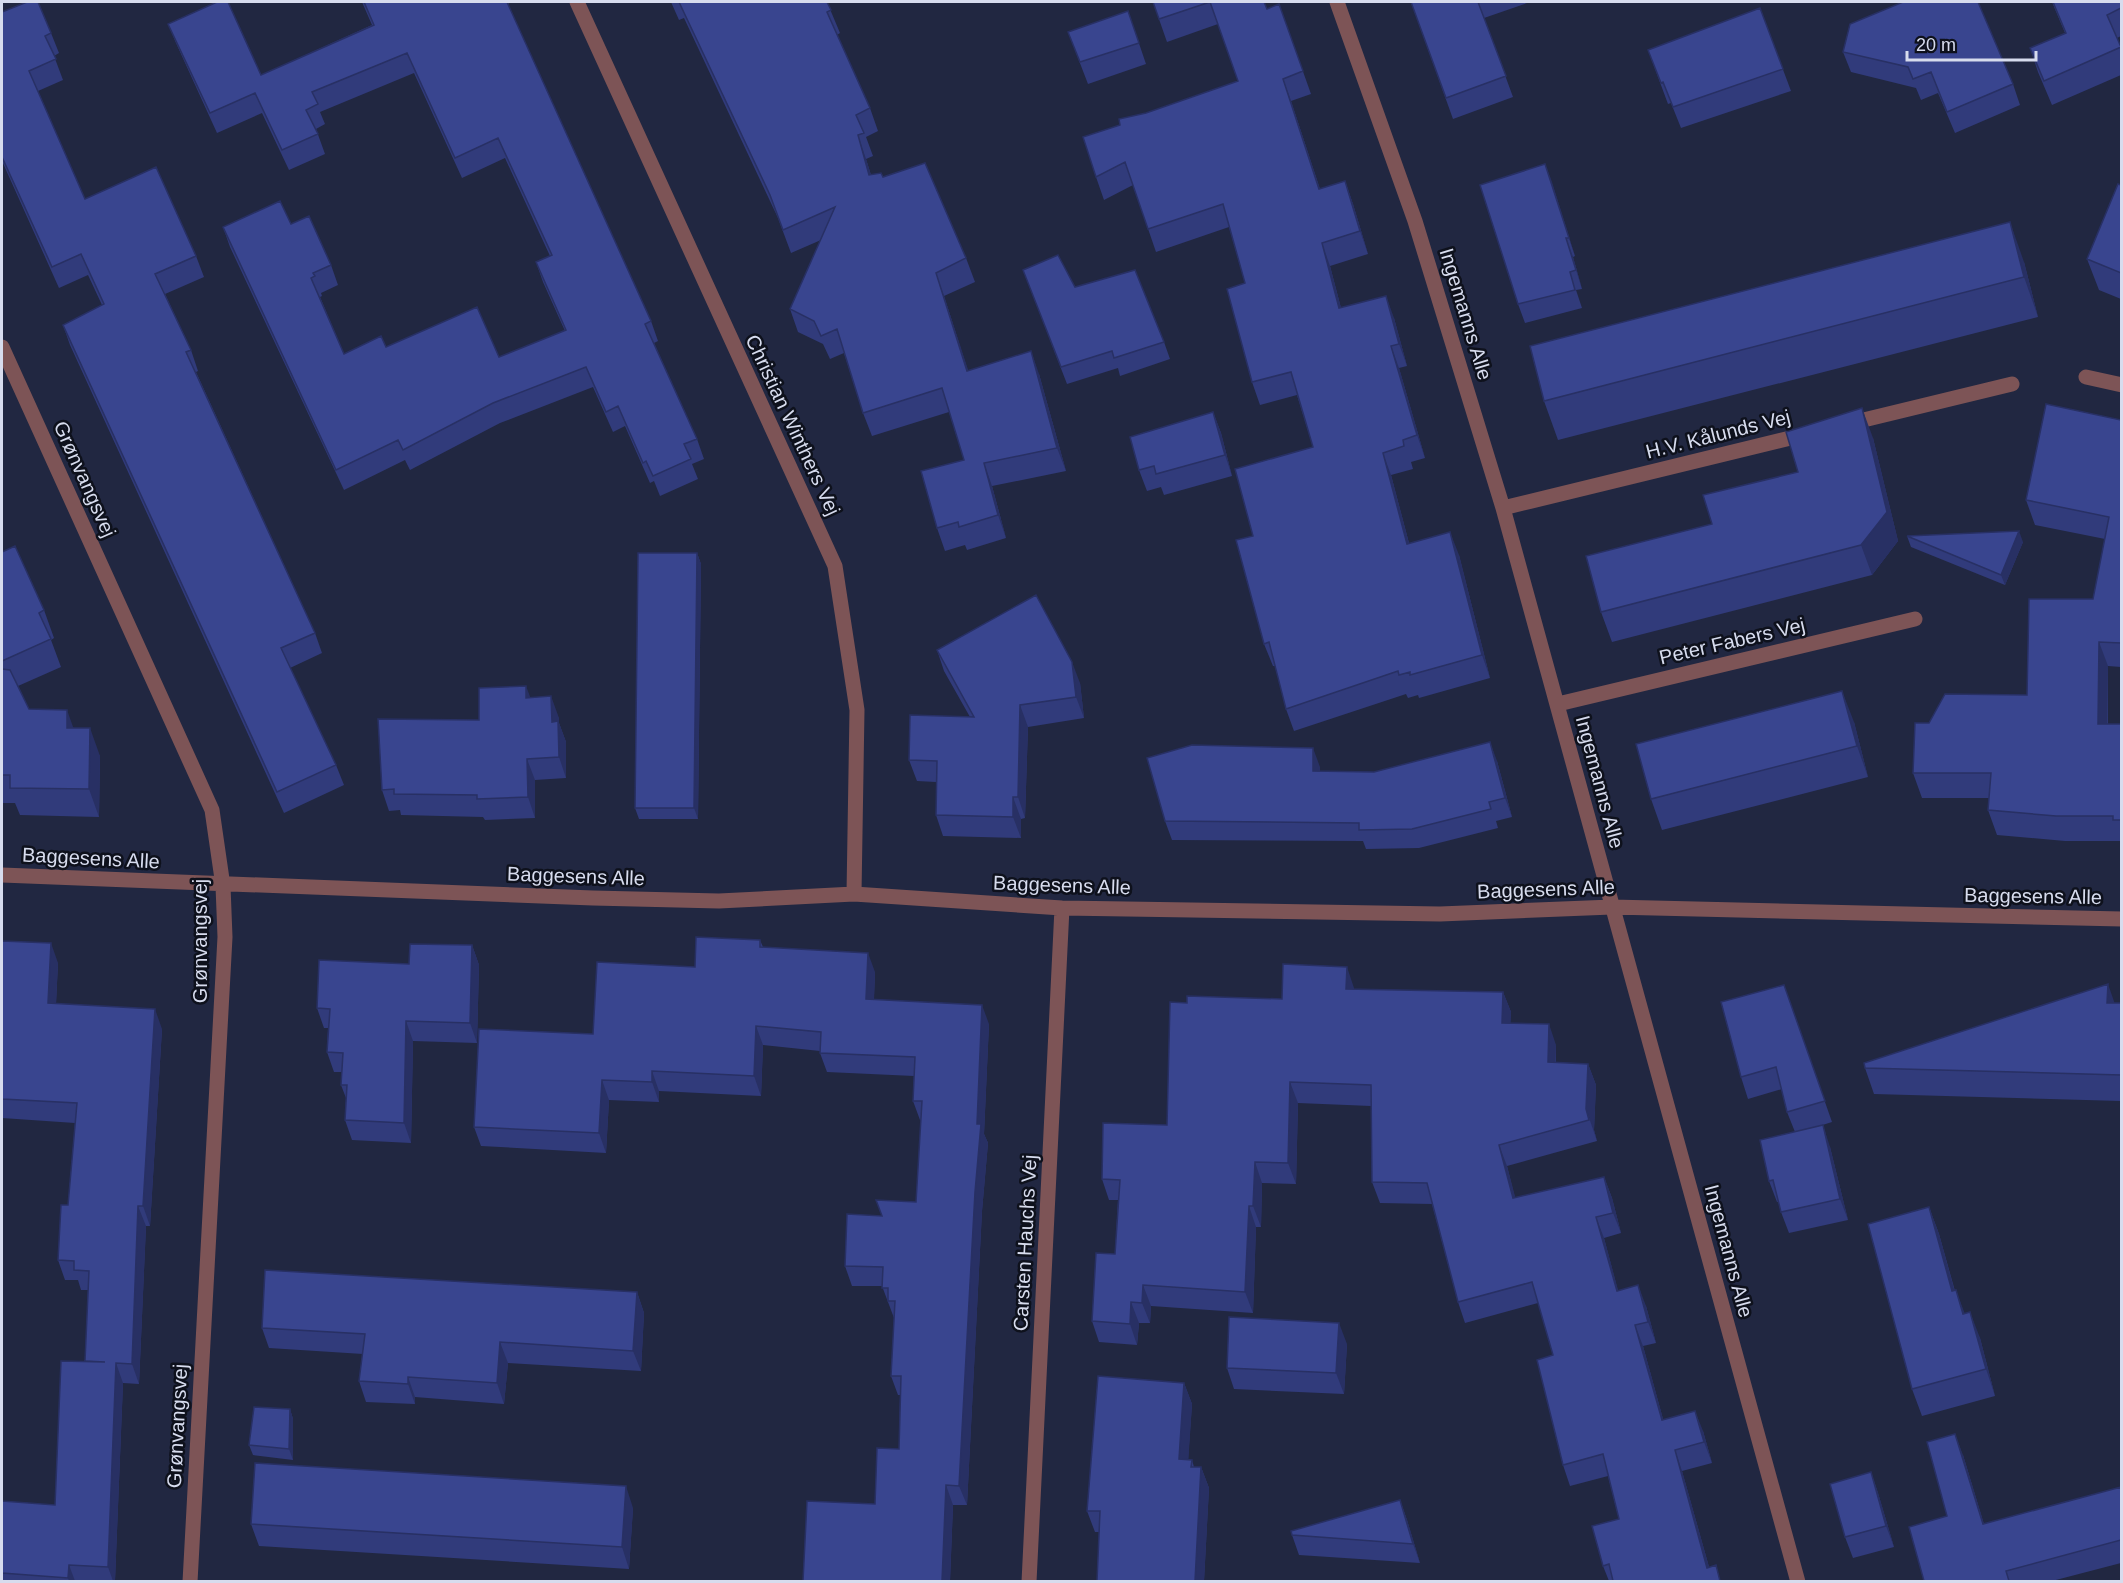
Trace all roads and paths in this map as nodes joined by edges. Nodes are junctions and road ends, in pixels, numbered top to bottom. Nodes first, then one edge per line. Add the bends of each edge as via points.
1 (576, 2) edge
2 (1337, 2) edge
3 (2, 347) edge
4 (2086, 377) dead end
5 (2012, 384) dead end
6 (2121, 385) edge
7 (1503, 508) junction
8 (1915, 619) dead end
9 (1558, 704) junction
10 (2, 875) edge
11 (223, 886) junction
12 (854, 894) junction
13 (1612, 907) junction
14 (1062, 908) junction
15 (2121, 919) edge
16 (190, 1581) edge
17 (1029, 1581) edge
18 (1798, 1581) edge

1 - 12 street, Christian Winthers Vej via 835,566 857,710
2 - 7 street, Ingemanns Alle via 1415,221
3 - 11 street, Grønvangsvej via 212,810
4 - 6 street
5 - 7 street, H.V. Kålunds Vej
7 - 9 street, Ingemanns Alle
8 - 9 street, Peter Fabers Vej
9 - 13 street, Ingemanns Alle
10 - 11 street, Baggesens Alle
11 - 12 street, Baggesens Alle via 708,900
11 - 16 street, Grønvangsvej via 225,937
12 - 14 street, Baggesens Alle
13 - 14 street, Baggesens Alle via 1440,914
13 - 15 street, Baggesens Alle
13 - 18 street, Ingemanns Alle
14 - 17 street, Carsten Hauchs Vej

